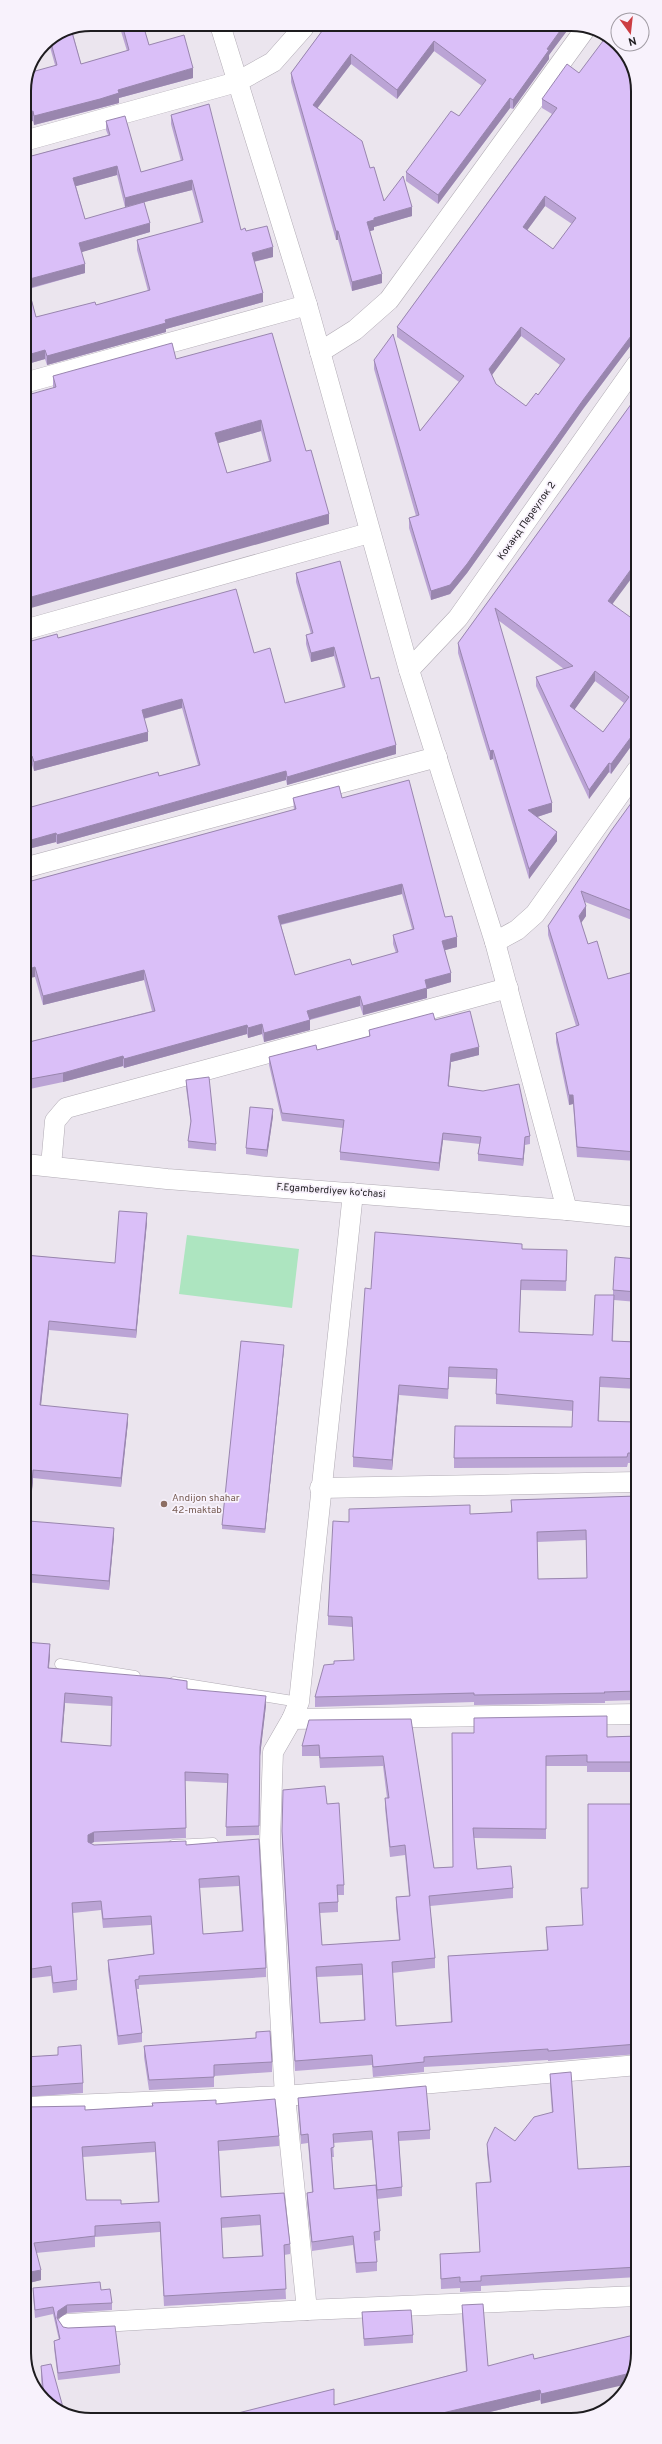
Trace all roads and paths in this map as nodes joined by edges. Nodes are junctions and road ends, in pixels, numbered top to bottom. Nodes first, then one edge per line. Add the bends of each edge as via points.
1 (222, 31) edge
2 (300, 31) edge
3 (583, 32) edge
4 (237, 82) junction
5 (31, 139) edge
6 (307, 305) junction
7 (320, 352) junction
8 (631, 373) edge
9 (31, 381) edge
10 (369, 533) junction
11 (31, 628) edge
12 (409, 670) junction
13 (437, 757) junction
14 (631, 778) edge
15 (31, 866) edge
16 (496, 942) junction
17 (508, 988) junction
18 (31, 1164) edge
19 (51, 1166) junction
20 (353, 1193) junction
21 (567, 1210) junction
22 (631, 1217) edge
23 (631, 1482) edge
24 (320, 1488) junction
25 (60, 1664) dead end
26 (145, 1678) edge
27 (160, 1680) edge
28 (296, 1710) junction
29 (631, 1714) edge
30 (224, 1843) edge
31 (163, 1845) edge
32 (631, 2066) edge
33 (285, 2096) junction
34 (31, 2107) edge
35 (631, 2296) edge
36 (307, 2310) junction
37 (68, 2324) dead end

1 - 4 street
2 - 4 street via 272,62
3 - 7 street via 389,300 355,330
4 - 5 street
4 - 6 street
6 - 7 street
6 - 9 street
7 - 10 street
8 - 12 street, Коканд Πереулок 2 via 458,618 441,639
10 - 11 street
10 - 12 street
12 - 13 street
13 - 15 street
13 - 16 street
14 - 16 street via 535,914 517,930
16 - 17 street
17 - 19 street via 66,1108 55,1121
17 - 21 street
18 - 19 street, F.Egamberdiyev kо‘chasi
19 - 20 street, F.Egamberdiyev kо‘chasi via 167,1179
20 - 21 street, F.Egamberdiyev kо‘chasi
20 - 24 street
21 - 22 street, F.Egamberdiyev kо‘chasi
23 - 24 street
24 - 28 street
25 - 26 lane
27 - 28 lane
28 - 29 street
28 - 33 street via 273,1752 267,1841
30 - 31 lane
32 - 33 street
33 - 34 street
33 - 36 street
35 - 36 street
36 - 37 street

